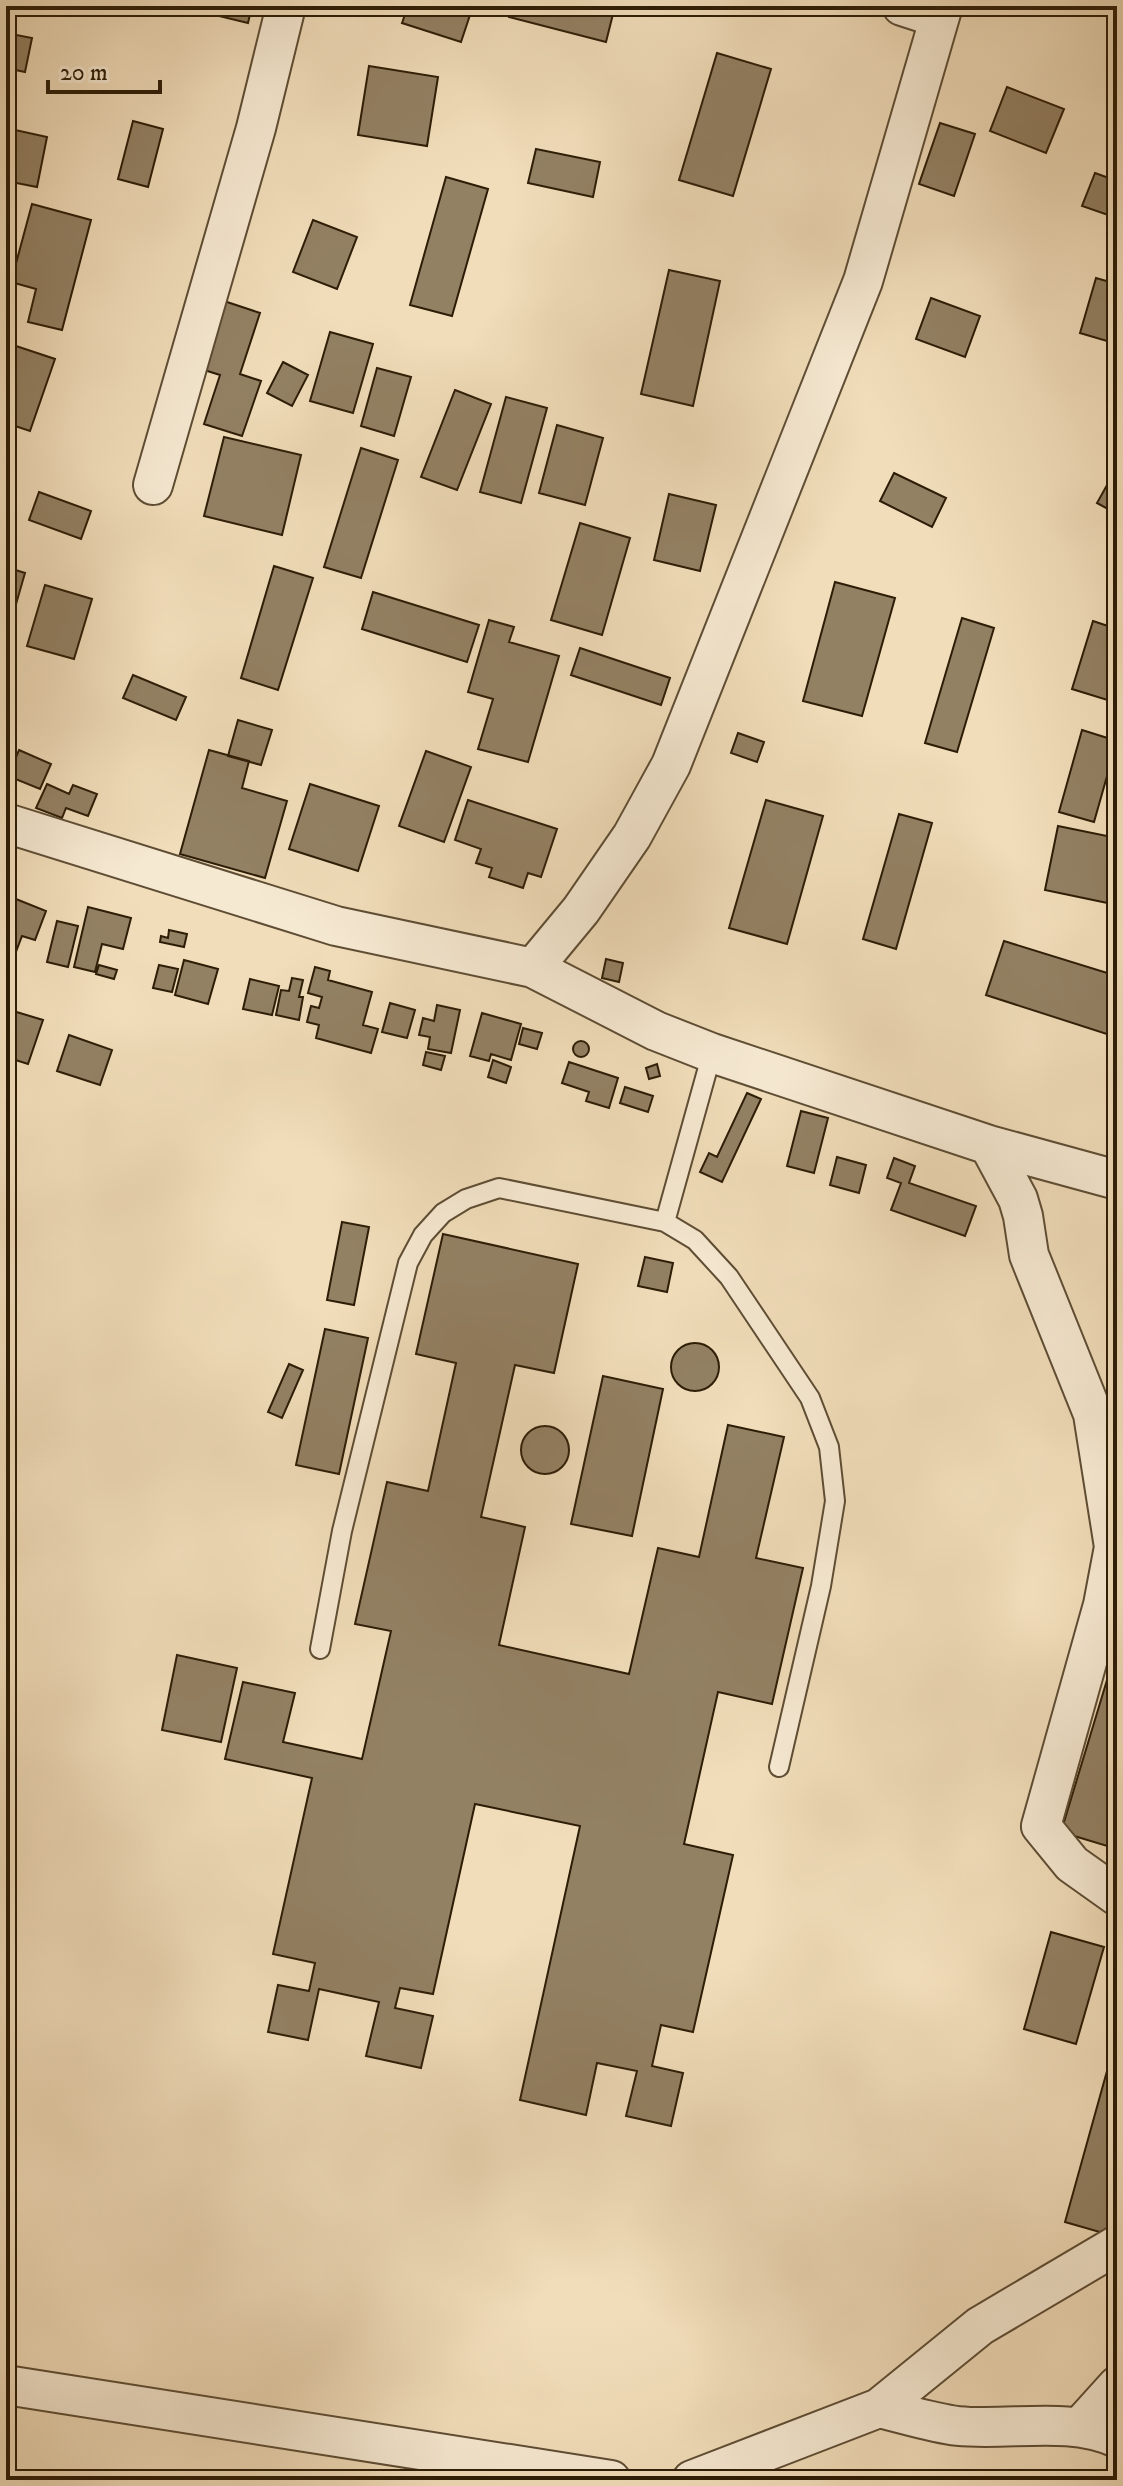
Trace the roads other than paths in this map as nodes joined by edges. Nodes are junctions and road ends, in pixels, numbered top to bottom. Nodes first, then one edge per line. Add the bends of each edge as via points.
1 (286, 6) edge
2 (902, 6) edge
3 (941, 12) edge
4 (153, 485) dead end
5 (6, 823) edge
6 (533, 968) junction
7 (712, 1053) junction
8 (989, 1145) junction
9 (1117, 1180) edge
10 (665, 1222) junction
11 (320, 1649) dead end
12 (779, 1767) dead end
13 (1117, 1896) edge
14 (1117, 2245) edge
15 (6, 2385) edge
16 (1117, 2386) edge
17 (879, 2408) junction
18 (1080, 2427) junction
19 (1117, 2438) edge
20 (611, 2480) edge
21 (692, 2480) edge

1 - 4 street
2 - 3 street
3 - 6 street via 863,281 671,765 624,848
5 - 6 street via 336,926
6 - 7 street via 656,1031
7 - 8 street
7 - 10 lane
8 - 9 street
8 - 13 street via 1018,1199 1029,1255 1093,1414 1114,1547 1103,1605 1041,1826 1072,1864
10 - 11 lane via 499,1188 443,1213 423,1235 404,1278 342,1531
10 - 12 lane via 695,1240 729,1277 810,1398 829,1447 835,1501
14 - 17 street via 980,2326
15 - 20 street
16 - 18 street
17 - 18 street via 957,2426
17 - 21 street
18 - 19 street

